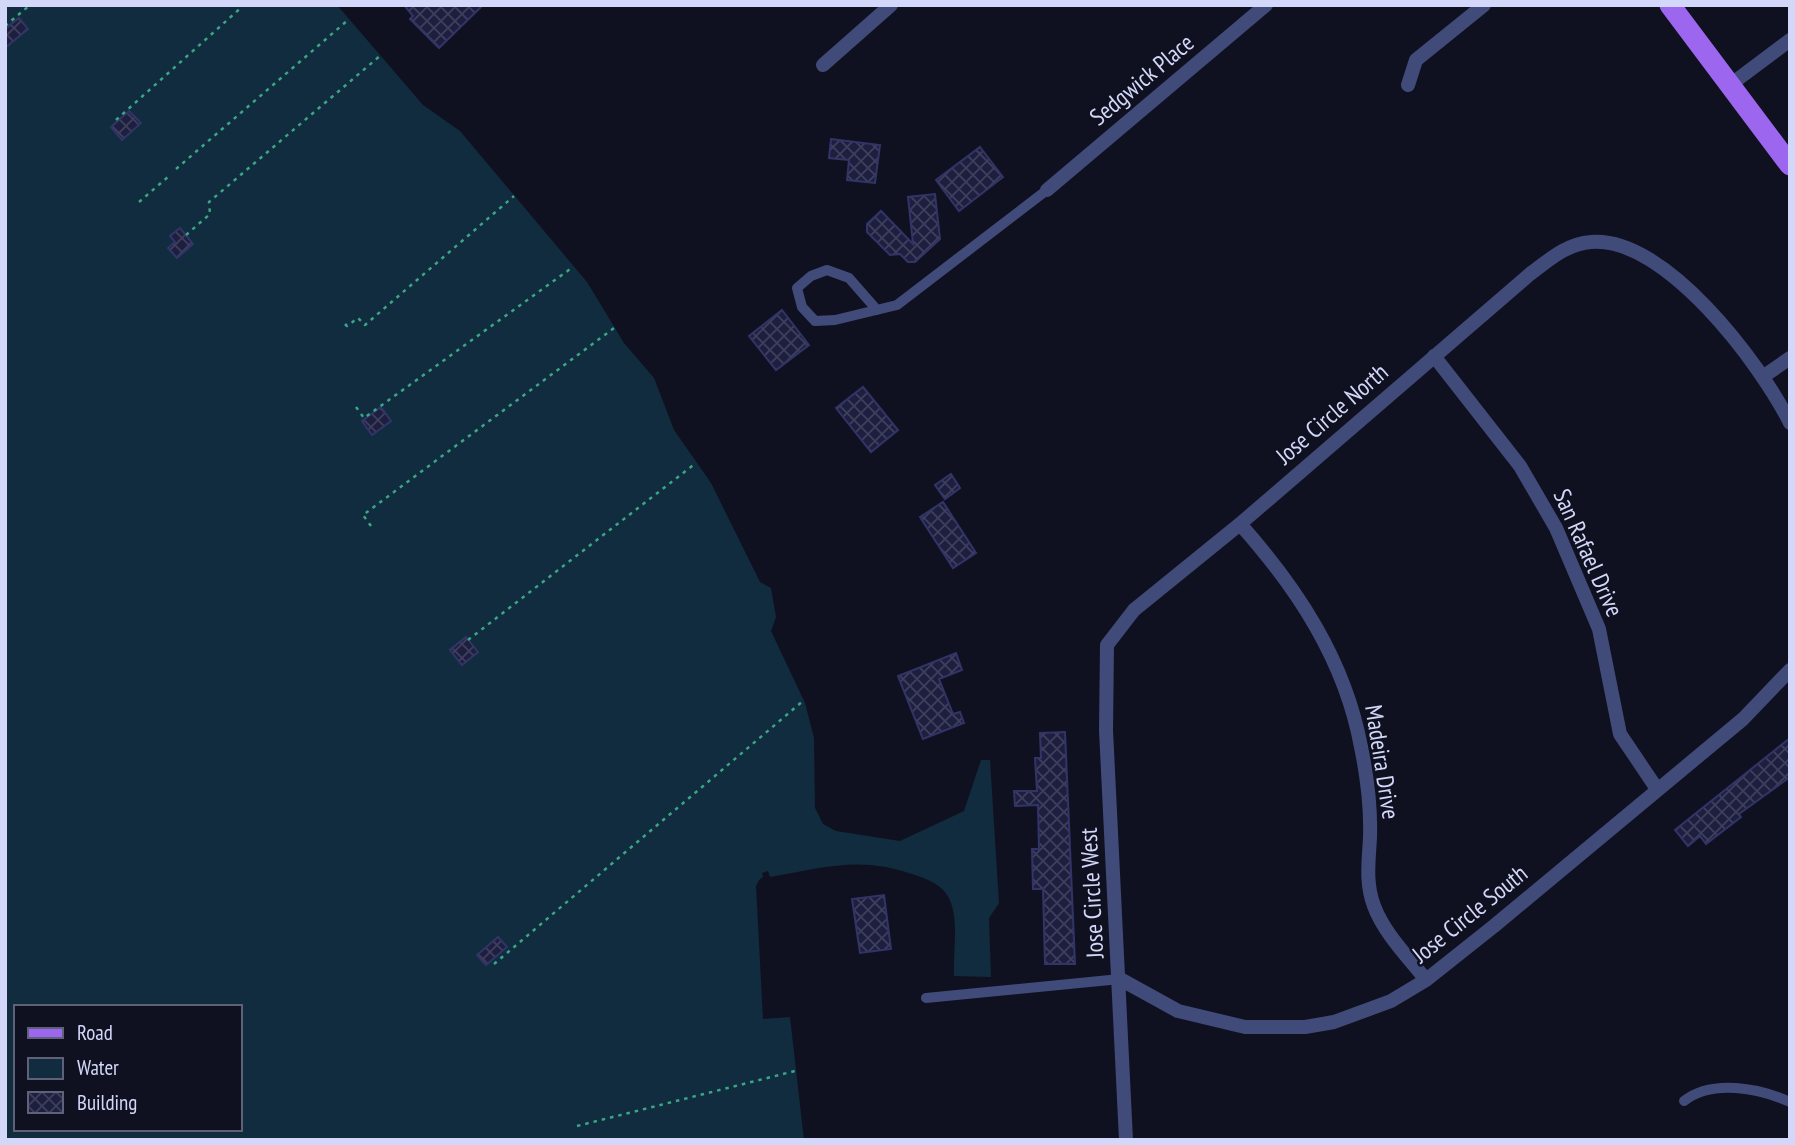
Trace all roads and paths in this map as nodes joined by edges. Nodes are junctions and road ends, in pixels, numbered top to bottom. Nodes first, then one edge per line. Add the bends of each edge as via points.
1 (30, 5) edge
2 (244, 5) edge
3 (891, 5) edge
4 (1266, 5) edge
5 (1483, 5) edge
6 (1670, 5) edge
7 (348, 20) dead end
8 (5, 26) edge
9 (1790, 40) edge
10 (381, 55) dead end
11 (823, 65) dead end
12 (1408, 85) dead end
13 (1730, 85) junction
14 (116, 120) dead end
15 (1790, 165) edge
16 (176, 169) dead end
17 (169, 176) dead end
18 (1048, 190) joint
19 (514, 196) dead end
20 (139, 202) dead end
21 (186, 235) dead end
22 (573, 267) dead end
23 (877, 310) junction
24 (345, 324) dead end
25 (614, 328) dead end
26 (1434, 356) junction
27 (1790, 358) edge
28 (1764, 376) junction
29 (356, 407) dead end
30 (1790, 423) edge
31 (696, 463) dead end
32 (1240, 524) junction
33 (371, 526) dead end
34 (468, 640) dead end
35 (1107, 645) joint
36 (1790, 670) edge
37 (803, 701) dead end
38 (1657, 789) junction
39 (494, 964) dead end
40 (1120, 979) junction
41 (1426, 980) junction
42 (926, 998) dead end
43 (795, 1071) dead end
44 (1684, 1101) dead end
45 (1790, 1102) edge
46 (577, 1126) dead end
47 (1126, 1140) edge

1 - 8 path
2 - 14 path
3 - 11 street
4 - 18 street, Sedgwick Place
5 - 12 street via 1416,60
6 - 13 main road
7 - 16 path
9 - 13 street
10 - 21 path via 209,202 210,214
13 - 15 main road
17 - 20 path
18 - 23 lane via 897,305
19 - 24 path via 365,325 358,318
22 - 29 path via 364,418
23 - 23 lane via 815,321 802,306 797,288 827,270 849,278
25 - 33 path via 363,515
26 - 28 street, Jose Circle North via 1564,249 1601,242 1633,249 1687,291 1724,326
26 - 32 street, Jose Circle North
26 - 38 street, San Rafael Drive via 1520,466 1556,528 1599,629 1620,734
27 - 28 street
28 - 30 street
31 - 34 path
32 - 35 street, Jose Circle North via 1135,610
32 - 41 street, Madeira Drive via 1280,569 1317,628 1339,675 1356,724 1369,798 1367,869 1372,900
35 - 40 street, Jose Circle West via 1106,730
36 - 38 street, Jose Circle South via 1757,707
37 - 39 path
38 - 41 street, Jose Circle South
40 - 41 street, Jose Circle South via 1178,1012 1227,1025 1266,1028 1344,1020 1391,1001
40 - 42 lane
40 - 47 street, Jose Circle West
43 - 46 path
44 - 45 lane via 1710,1088 1750,1090

